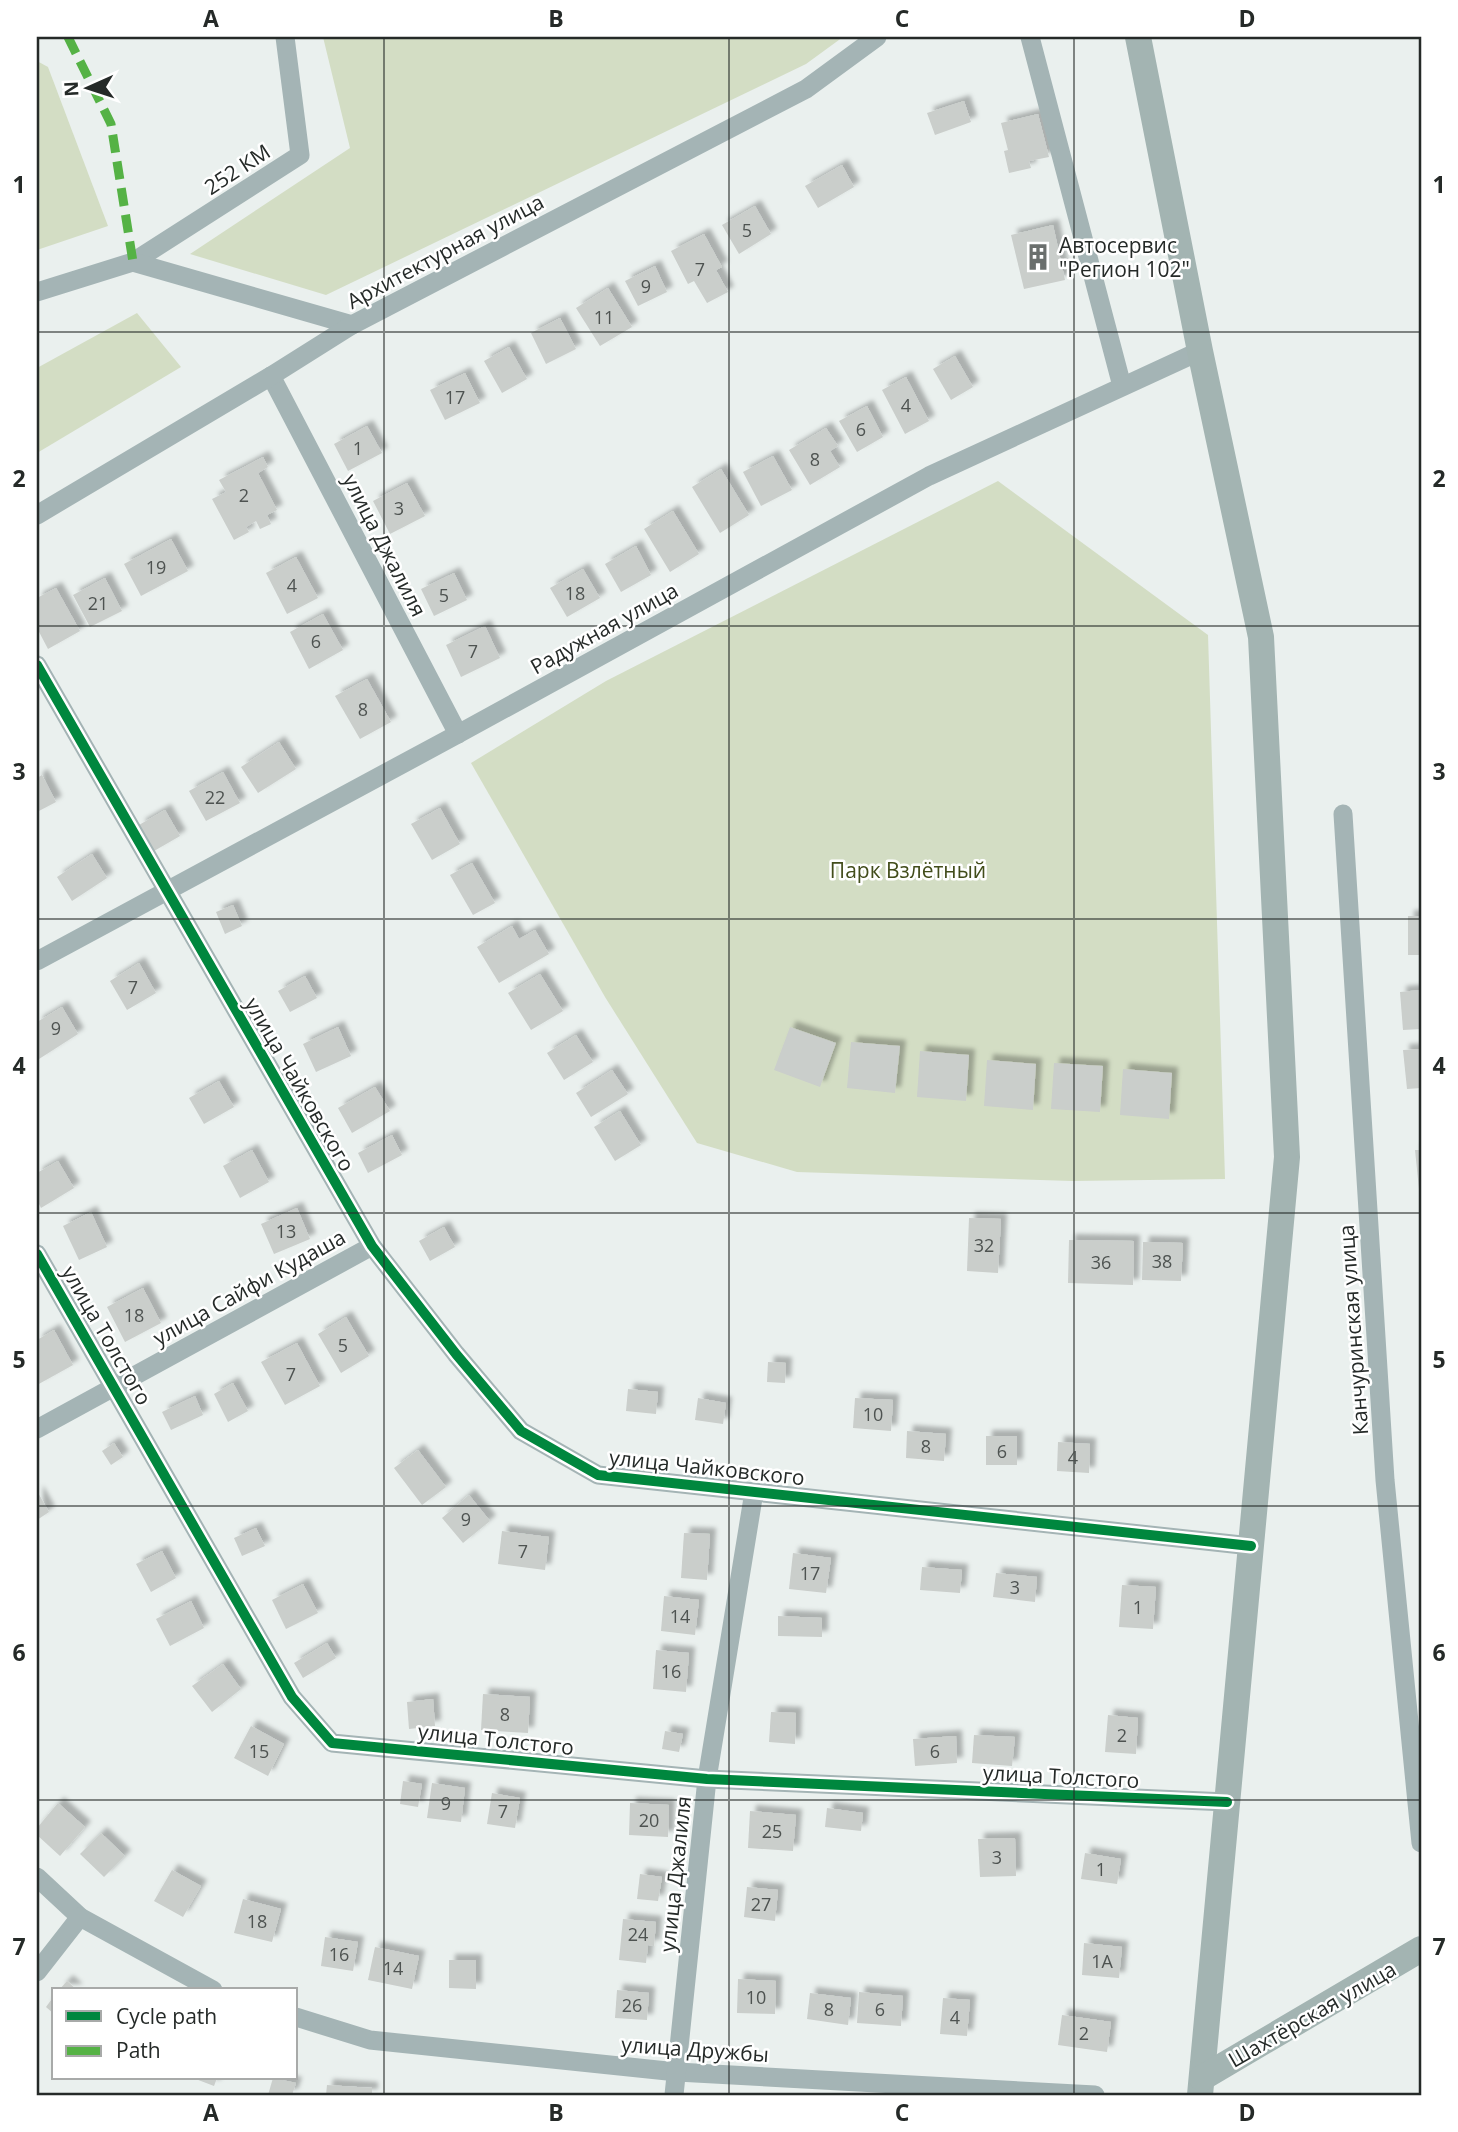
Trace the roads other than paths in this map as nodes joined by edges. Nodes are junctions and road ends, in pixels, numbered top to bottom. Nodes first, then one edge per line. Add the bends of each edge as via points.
1 (285, 37) edge
2 (877, 37) edge
3 (1030, 37) edge
4 (1138, 37) edge
5 (133, 262) junction
6 (37, 292) edge
7 (352, 325) junction
8 (1200, 351) junction
9 (271, 376) junction
10 (1122, 386) junction
11 (37, 514) edge
12 (37, 665) edge
13 (458, 734) junction
14 (1343, 814) dead end
15 (166, 890) junction
16 (37, 961) edge
17 (372, 1246) junction
18 (37, 1254) edge
19 (115, 1386) junction
20 (37, 1429) edge
21 (754, 1492) junction
22 (1251, 1546) junction
23 (707, 1779) junction
24 (1227, 1802) junction
25 (1421, 1843) edge
26 (37, 1877) edge
27 (80, 1917) junction
28 (1421, 1949) edge
29 (37, 1972) edge
30 (209, 1988) edge
31 (298, 2018) edge
32 (677, 2072) junction
33 (1201, 2087) edge
34 (674, 2095) edge
35 (1095, 2095) edge

1 - 5 street, 252 КМ via 300,155
2 - 7 street, Архитектурная улица via 806,89
3 - 10 street
4 - 8 main road
5 - 6 street
5 - 7 street
7 - 9 street, Архитектурная улица
8 - 10 street, Радужная улица
8 - 22 main road via 1261,637 1287,1157
9 - 11 street, Архитектурная улица
9 - 13 street, улица Джалиля
10 - 13 street, Радужная улица via 929,476
12 - 15 street, улица Чайковского
13 - 15 street, Радужная улица
14 - 25 street, Канчуринская улица via 1385,1480
15 - 16 street, Радужная улица
15 - 17 street, улица Чайковского
17 - 19 street, улица Сайфи Кудаша
17 - 21 street, улица Чайковского via 521,1431 598,1475
18 - 19 street, улица Толстого
19 - 20 street, улица Сайфи Кудаша
19 - 23 street, улица Толстого via 292,1697 332,1743
21 - 22 street, улица Чайковского
21 - 23 street, улица Джалиля
22 - 24 main road
23 - 24 street, улица Толстого
23 - 32 street, улица Джалиля
24 - 33 main road
26 - 27 street
27 - 29 street
27 - 30 street
28 - 33 main road, Шахтёрская улица
31 - 32 street, улица Дружбы via 370,2040
32 - 34 street, улица Джалиля
32 - 35 street, улица Дружбы

